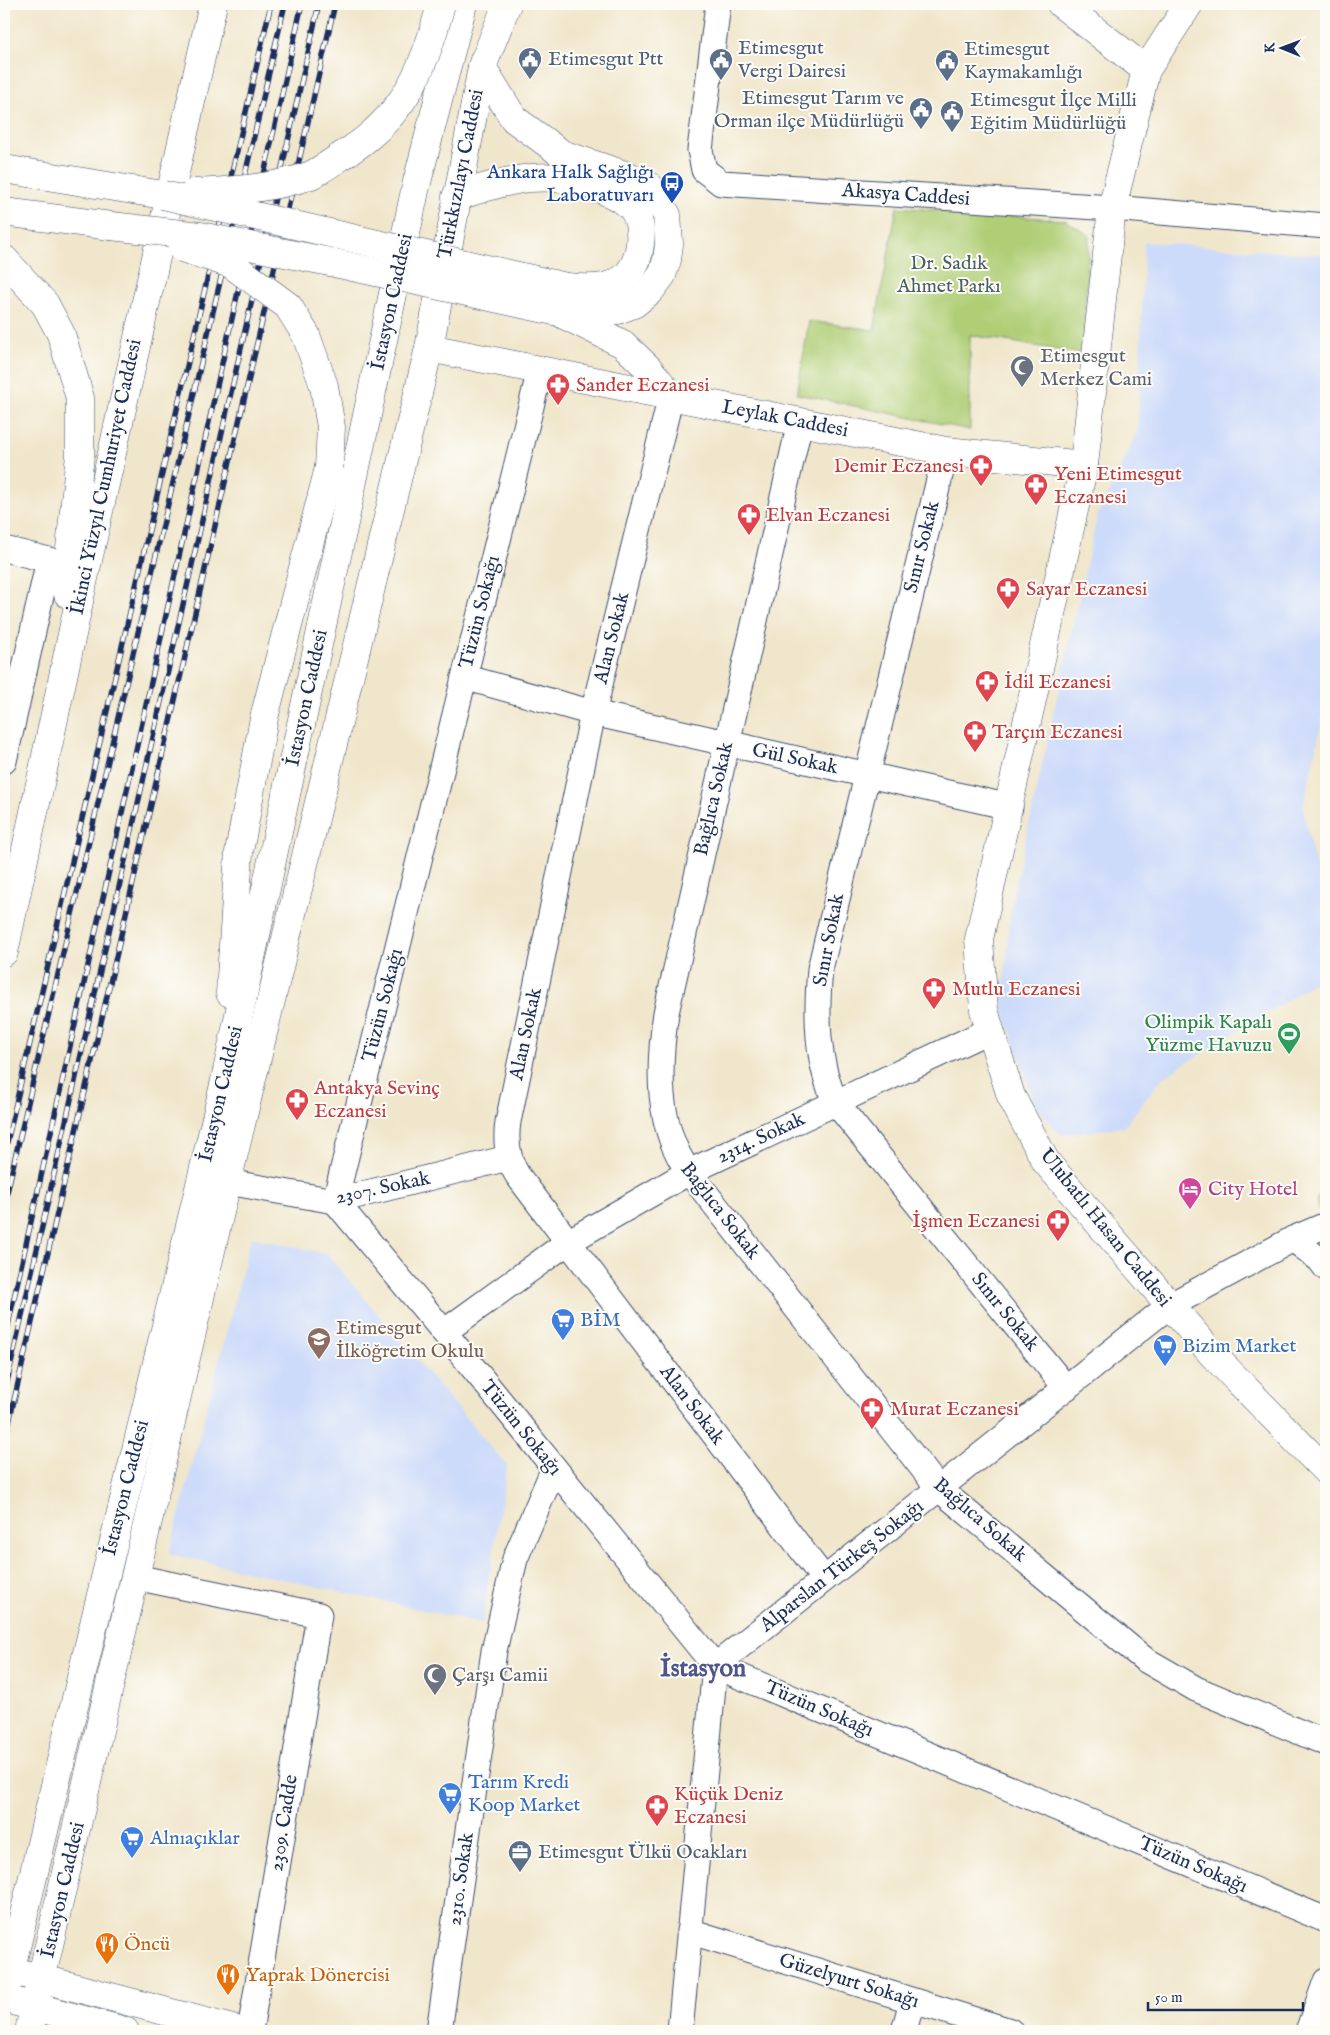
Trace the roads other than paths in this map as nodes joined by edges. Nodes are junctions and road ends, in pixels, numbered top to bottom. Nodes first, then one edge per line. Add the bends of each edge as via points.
1 (192, 4) edge
2 (213, 4) edge
3 (441, 4) edge
4 (463, 4) edge
5 (499, 4) edge
6 (507, 4) edge
7 (718, 4) edge
8 (1061, 4) edge
9 (1189, 4) edge
10 (482, 66) junction
11 (1146, 70) junction
12 (179, 147) junction
13 (4, 150) edge
14 (4, 169) edge
15 (61, 178) junction
16 (416, 186) joint
17 (163, 195) junction
18 (456, 197) junction
19 (1112, 208) junction
20 (4, 212) edge
21 (111, 226) junction
22 (1326, 226) edge
23 (4, 259) edge
24 (562, 300) junction
25 (429, 348) junction
26 (540, 370) junction
27 (671, 396) junction
28 (800, 422) junction
29 (946, 451) junction
30 (1084, 465) junction
31 (4, 549) edge
32 (66, 663) junction
33 (464, 676) junction
34 (593, 713) junction
35 (727, 744) junction
36 (4, 762) edge
37 (867, 774) junction
38 (1010, 807) junction
39 (4, 952) edge
40 (990, 1030) junction
41 (224, 1085) junction
42 (836, 1103) junction
43 (508, 1158) junction
44 (689, 1172) junction
45 (226, 1182) junction
46 (335, 1202) junction
47 (1326, 1225) edge
48 (1293, 1239) junction
49 (568, 1242) junction
50 (1326, 1268) edge
51 (1169, 1306) junction
52 (444, 1332) junction
53 (1066, 1388) junction
54 (554, 1468) junction
55 (1326, 1471) edge
56 (939, 1489) junction
57 (135, 1577) junction
58 (824, 1579) junction
59 (715, 1666) junction
60 (1326, 1743) edge
61 (1326, 1920) edge
62 (689, 1931) junction
63 (10, 1970) junction
64 (42, 1978) junction
65 (1326, 1981) edge
66 (4, 1997) edge
67 (912, 2001) junction
68 (32, 2019) edge
69 (125, 2031) edge
70 (240, 2031) edge
71 (250, 2031) edge
72 (439, 2031) edge
73 (680, 2031) edge
74 (904, 2031) edge
75 (1010, 2031) edge
76 (1308, 2031) edge

1 - 12 main road
2 - 12 main road, İkinci Yüzyıl Cumhuriyet Caddesi
3 - 17 main road, bridge via 433,38 418,76 390,119 358,146 311,174 246,190
4 - 16 main road, Türkkızılayı Caddesi
5 - 10 main road
6 - 10 main road, Türkkızılayı Caddesi
7 - 19 street, Akasya Caddesi via 700,150 704,170 722,183
8 - 11 main road
9 - 11 main road, Ulubatlı Hasan Caddesi
10 - 18 main road, Türkkızılayı Caddesi
10 - 24 main road via 514,119 562,154 632,177 650,187 666,215 670,236 667,260 662,275 640,300 618,310
11 - 19 main road, Ulubatlı Hasan Caddesi
12 - 32 main road, İkinci Yüzyıl Cumhuriyet Caddesi
13 - 15 main road
14 - 15 main road
15 - 17 main road
16 - 41 main road, İstasyon Caddesi
17 - 24 main road, bridge
18 - 24 main road via 496,183 526,178 581,180 620,197 632,209 641,235 634,267 626,277 611,285
18 - 25 main road, Türkkızılayı Caddesi
19 - 22 street, Akasya Caddesi
19 - 30 main road, Ulubatlı Hasan Caddesi
20 - 21 main road
21 - 24 main road, bridge via 209,238 330,262
21 - 41 main road, bridge via 231,264 288,306 306,335 324,386 331,427 330,468 264,718 239,852
23 - 32 main road via 45,304 61,334 80,398 82,419 78,473 68,558
24 - 27 main road via 623,344
25 - 26 main road, Leylak Caddesi
25 - 45 main road, İstasyon Caddesi
26 - 27 main road, Leylak Caddesi
26 - 33 street, Tüzün Sokağı
27 - 28 main road, Leylak Caddesi
27 - 34 street, Alan Sokak
28 - 29 main road, Leylak Caddesi
28 - 35 street, Bağlıca Sokak
29 - 30 main road, Leylak Caddesi
29 - 37 street, Sınır Sokak
30 - 38 main road, Ulubatlı Hasan Caddesi
31 - 36 street via 48,560
32 - 39 main road, İkinci Yüzyıl Cumhuriyet Caddesi
33 - 34 street, Gül Sokak
33 - 46 street, Tüzün Sokağı
34 - 35 street, Gül Sokak
34 - 43 street, Alan Sokak via 508,1122
35 - 37 street, Gül Sokak
35 - 44 street, Bağlıca Sokak via 662,1043 666,1124 679,1159
37 - 38 street, Gül Sokak
37 - 42 street, Sınır Sokak via 820,969 817,994 820,1050
38 - 40 main road, Ulubatlı Hasan Caddesi via 979,939 984,1010
40 - 42 street, 2314. Sokak
40 - 51 main road, Ulubatlı Hasan Caddesi via 1011,1096 1046,1162
41 - 63 main road, İstasyon Caddesi
42 - 44 street, 2314. Sokak
42 - 53 street, Sınır Sokak
43 - 46 street, 2307. Sokak
43 - 49 street, Alan Sokak
44 - 49 street, 2314. Sokak
44 - 56 street, Bağlıca Sokak
45 - 46 street, 2307. Sokak
45 - 57 main road, İstasyon Caddesi
46 - 52 street, Tüzün Sokağı
47 - 48 street, Alparslan Türkeş Sokağı
48 - 50 street
48 - 51 street, Alparslan Türkeş Sokağı
49 - 52 street, 2314. Sokak
49 - 58 street, Alan Sokak
51 - 53 street, Alparslan Türkeş Sokağı
51 - 55 main road, Ulubatlı Hasan Caddesi
52 - 54 street, Tüzün Sokağı
53 - 56 street, Alparslan Türkeş Sokağı
54 - 59 street, Tüzün Sokağı
54 - 72 street, 2310. Sokak via 515,1559 494,1651
56 - 58 street, Alparslan Türkeş Sokağı
56 - 60 street, Bağlıca Sokak via 1144,1658 1196,1689
57 - 64 main road, İstasyon Caddesi
57 - 71 street, 2309. Cadde via 319,1615
58 - 59 street, Alparslan Türkeş Sokağı
59 - 61 street, Tüzün Sokağı
59 - 62 street
62 - 67 street, Güzelyurt Sokağı
62 - 73 street
63 - 64 main road
63 - 66 main road, İstasyon Caddesi
64 - 68 main road, İstasyon Caddesi
64 - 70 main road
65 - 76 street
66 - 68 main road
67 - 74 street
67 - 75 street, Güzelyurt Sokağı
68 - 69 main road

